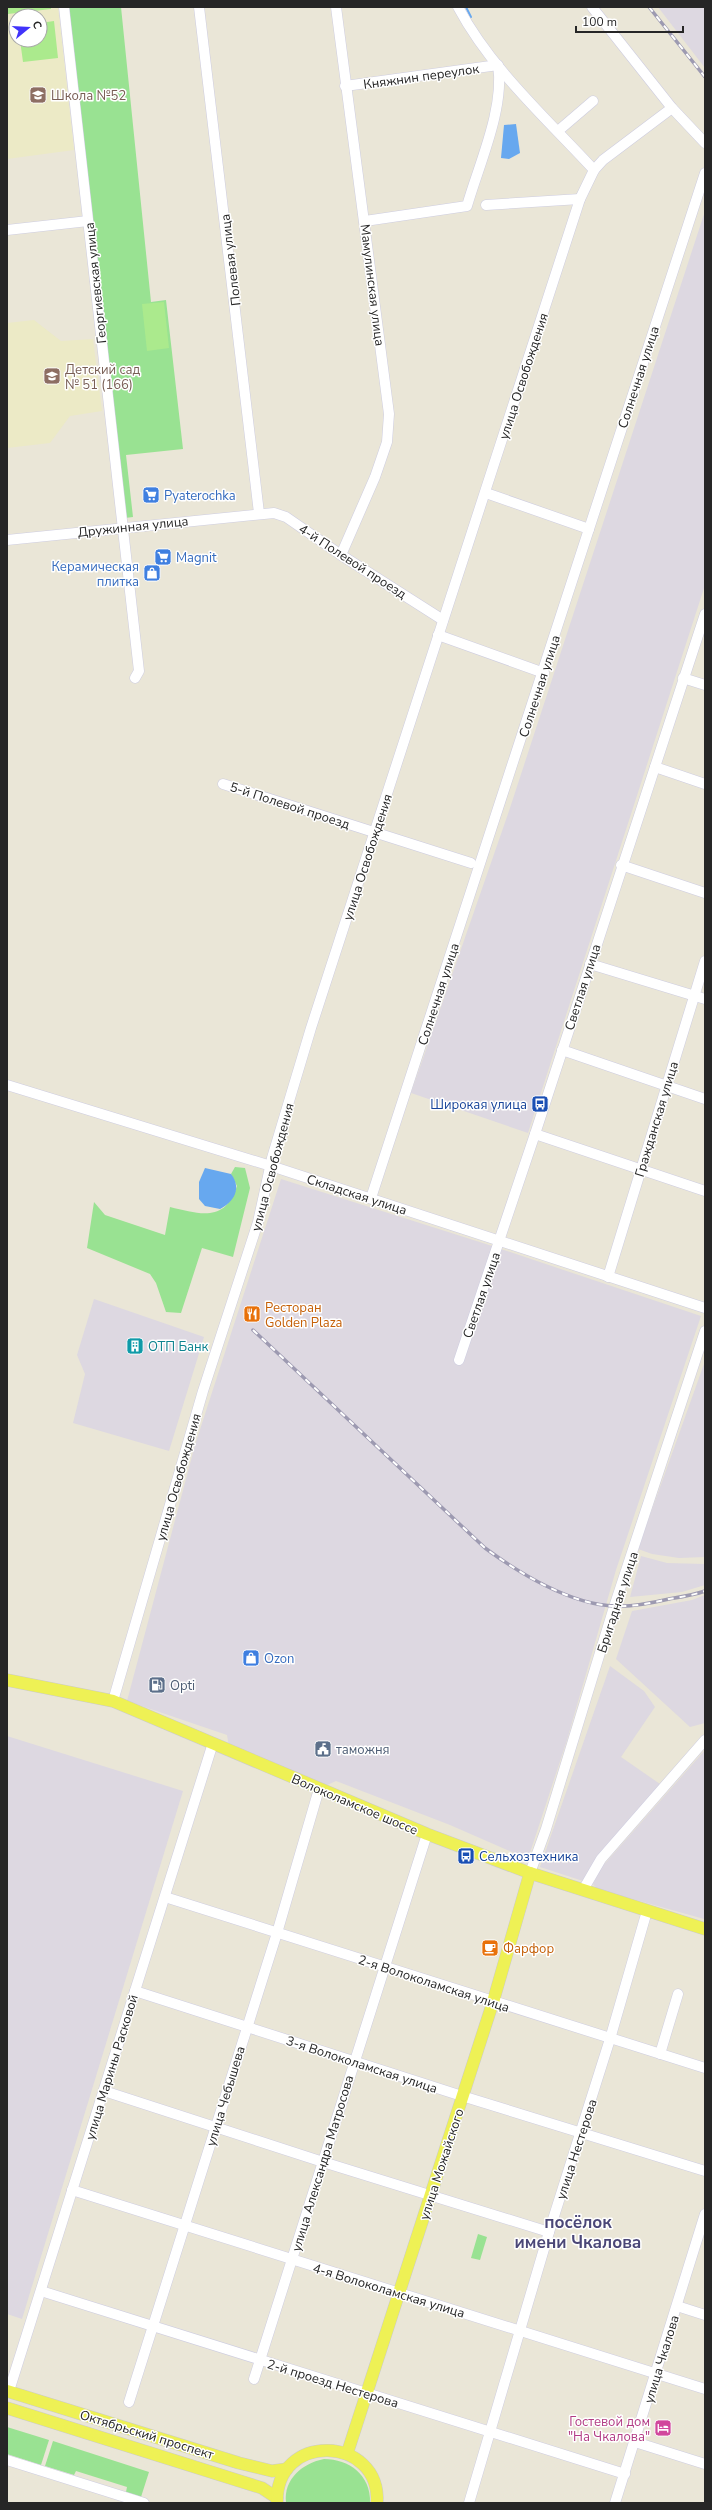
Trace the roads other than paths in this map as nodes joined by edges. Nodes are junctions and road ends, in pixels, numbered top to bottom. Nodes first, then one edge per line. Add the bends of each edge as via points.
1 (64, 7) edge
2 (200, 7) edge
3 (336, 7) edge
4 (458, 7) edge
5 (592, 7) edge
6 (498, 65) junction
7 (345, 86) junction
8 (593, 101) dead end
9 (672, 108) junction
10 (558, 131) junction
11 (705, 143) edge
12 (594, 170) junction
13 (705, 173) edge
14 (580, 199) junction
15 (486, 205) dead end
16 (88, 221) junction
17 (365, 221) junction
18 (7, 230) edge
19 (486, 493) junction
20 (259, 513) junction
21 (123, 528) junction
22 (589, 529) junction
23 (7, 540) edge
24 (340, 555) junction
25 (705, 614) edge
26 (443, 620) junction
27 (438, 635) junction
28 (544, 673) junction
29 (136, 678) dead end
30 (683, 678) junction
31 (705, 684) edge
32 (655, 767) junction
33 (224, 784) dead end
34 (705, 784) edge
35 (375, 832) junction
36 (471, 863) dead end
37 (621, 865) junction
38 (705, 893) edge
39 (705, 961) edge
40 (590, 964) junction
41 (693, 996) junction
42 (705, 999) edge
43 (562, 1050) junction
44 (7, 1086) edge
45 (667, 1087) junction
46 (705, 1099) edge
47 (535, 1134) junction
48 (271, 1166) junction
49 (640, 1170) junction
50 (705, 1191) edge
51 (371, 1198) junction
52 (498, 1241) junction
53 (608, 1277) junction
54 (705, 1308) edge
55 (705, 1331) edge
56 (459, 1360) dead end
57 (7, 1680) edge
58 (113, 1701) junction
59 (705, 1740) edge
60 (213, 1744) junction
61 (319, 1790) junction
62 (427, 1834) junction
63 (530, 1873) junction
64 (583, 1890) junction
65 (164, 1897) junction
66 (647, 1911) junction
67 (705, 1928) edge
68 (277, 1933) junction
69 (384, 1967) junction
70 (135, 1992) junction
71 (678, 1994) dead end
72 (493, 2002) junction
73 (246, 2027) junction
74 (610, 2038) junction
75 (660, 2054) junction
76 (354, 2061) junction
77 (705, 2068) edge
78 (104, 2091) junction
79 (462, 2096) junction
80 (216, 2127) junction
81 (581, 2133) junction
82 (323, 2162) junction
83 (705, 2171) edge
84 (72, 2190) junction
85 (432, 2194) junction
86 (705, 2214) edge
87 (184, 2227) junction
88 (549, 2232) junction
89 (701, 2244) edge
90 (292, 2260) junction
91 (41, 2291) junction
92 (400, 2294) junction
93 (677, 2306) junction
94 (705, 2315) edge
95 (152, 2327) junction
96 (522, 2331) junction
97 (260, 2360) junction
98 (656, 2374) junction
99 (254, 2379) dead end
100 (705, 2389) edge
101 (8, 2391) edge
102 (368, 2394) junction
103 (129, 2402) dead end
104 (7, 2408) edge
105 (490, 2432) junction
106 (635, 2442) junction
107 (347, 2454) junction
108 (7, 2460) edge
109 (705, 2464) edge
110 (287, 2469) junction
111 (625, 2474) junction
112 (277, 2501) edge
113 (380, 2501) edge
114 (144, 2503) edge
115 (469, 2503) edge
116 (615, 2503) edge

1 - 16 street, Георгиевская улица
2 - 20 street, Полевая улица
3 - 7 street, Мамулинская улица
4 - 6 street via 470,29
5 - 9 street
6 - 7 street, Княжнин переулок
6 - 10 street
6 - 17 street via 500,80 496,110 467,206
7 - 17 street, Мамулинская улица
8 - 10 street
9 - 11 street
9 - 12 street
10 - 12 street
12 - 14 street, улица Освобождения
13 - 22 street, Солнечная улица
14 - 15 street
14 - 19 street, улица Освобождения
16 - 18 street
16 - 21 street, Георгиевская улица
17 - 24 street, Мамулинская улица via 389,414 387,442
19 - 22 street
19 - 26 street, улица Освобождения
20 - 21 street, Дружинная улица
20 - 24 street, 4-й Полевой проезд via 286,517
21 - 23 street, Дружинная улица
21 - 29 street, Георгиевская улица via 139,671
22 - 28 street, Солнечная улица
24 - 26 street, 4-й Полевой проезд
25 - 30 street, Светлая улица
26 - 27 street, улица Освобождения
27 - 28 street
27 - 35 street, улица Освобождения
28 - 51 street, Солнечная улица
30 - 31 street
30 - 32 street, Светлая улица
32 - 34 street
32 - 37 street, Светлая улица
33 - 35 street, 5-й Полевой проезд
35 - 36 street, 5-й Полевой проезд
35 - 48 street, улица Освобождения via 311,1028
37 - 38 street
37 - 40 street, Светлая улица
39 - 41 street, Гражданская улица
40 - 41 street
40 - 43 street, Светлая улица
41 - 42 street
41 - 45 street, Гражданская улица
43 - 45 street
43 - 47 street, Светлая улица
44 - 48 street, Складская улица
45 - 46 street
45 - 49 street, Гражданская улица
47 - 49 street
47 - 52 street, Светлая улица
48 - 51 street, Складская улица
48 - 58 street, улица Освобождения via 258,1222 203,1392
49 - 50 street
49 - 53 street, Гражданская улица
51 - 52 street, Складская улица
52 - 53 street, Складская улица
52 - 56 street, Светлая улица
53 - 54 street, Складская улица
55 - 63 street, Бригадная улица via 614,1606 546,1829
57 - 58 main road, Волоколамское шоссе
58 - 60 main road, Волоколамское шоссе
59 - 64 street via 602,1859
60 - 61 main road, Волоколамское шоссе
60 - 65 street, улица Марины Расковой
61 - 62 main road, Волоколамское шоссе
61 - 68 street, улица Чебышева
62 - 63 main road, Волоколамское шоссе
62 - 69 street, улица Александра Матросова
63 - 64 main road, Волоколамское шоссе
63 - 72 main road, улица Можайского
64 - 66 main road, Волоколамское шоссе
65 - 68 street, 2-я Волоколамская улица
65 - 70 street, улица Марины Расковой
66 - 67 main road, Волоколамское шоссе
66 - 74 street, улица Нестерова
68 - 69 street, 2-я Волоколамская улица
68 - 73 street, улица Чебышева
69 - 72 street, 2-я Волоколамская улица
69 - 76 street, улица Александра Матросова
70 - 73 street, 3-я Волоколамская улица
70 - 78 street, улица Марины Расковой
71 - 75 street
72 - 74 street, 2-я Волоколамская улица
72 - 79 main road, улица Можайского
73 - 76 street, 3-я Волоколамская улица
73 - 80 street, улица Чебышева
74 - 75 street, 2-я Волоколамская улица
74 - 81 street, улица Нестерова
75 - 77 street, 2-я Волоколамская улица
76 - 79 street, 3-я Волоколамская улица
76 - 82 street, улица Александра Матросова
78 - 80 street
78 - 84 street, улица Марины Расковой
79 - 81 street, 3-я Волоколамская улица
79 - 85 main road, улица Можайского
80 - 82 street
80 - 87 street, улица Чебышева
81 - 83 street, 3-я Волоколамская улица
81 - 88 street, улица Нестерова
82 - 85 street
82 - 90 street, улица Александра Матросова
84 - 87 street, 4-я Волоколамская улица
84 - 91 street, улица Марины Расковой
85 - 88 street
85 - 92 main road, улица Можайского
86 - 89 street, улица Чкалова
87 - 90 street, 4-я Волоколамская улица
87 - 95 street, улица Чебышева
88 - 96 street, улица Нестерова
89 - 93 street, улица Чкалова
90 - 92 street, 4-я Волоколамская улица
90 - 97 street, улица Александра Матросова
91 - 95 street, 2-й проезд Нестерова
91 - 101 street, улица Марины Расковой
92 - 96 street, 4-я Волоколамская улица
92 - 102 main road, улица Можайского
93 - 94 street
93 - 98 street, улица Чкалова
95 - 97 street, 2-й проезд Нестерова
95 - 103 street, улица Чебышева
96 - 98 street, 4-я Волоколамская улица
96 - 105 street, улица Нестерова
97 - 99 street, улица Александра Матросова
97 - 102 street, 2-й проезд Нестерова
98 - 100 street, 4-я Волоколамская улица
98 - 106 street, улица Чкалова
101 - 110 main road, Октябрьский проспект via 253,2467 272,2472
102 - 105 street, 2-й проезд Нестерова
102 - 107 main road, улица Можайского
104 - 112 main road, Октябрьский проспект via 262,2488
105 - 111 street, 2-й проезд Нестерова
105 - 115 street, улица Нестерова
106 - 109 street
106 - 111 street, улица Чкалова
107 - 110 main road via 327,2450 312,2452 298,2458
107 - 113 main road via 370,2473
108 - 114 street
110 - 112 main road via 280,2483
111 - 116 street, улица Чкалова

